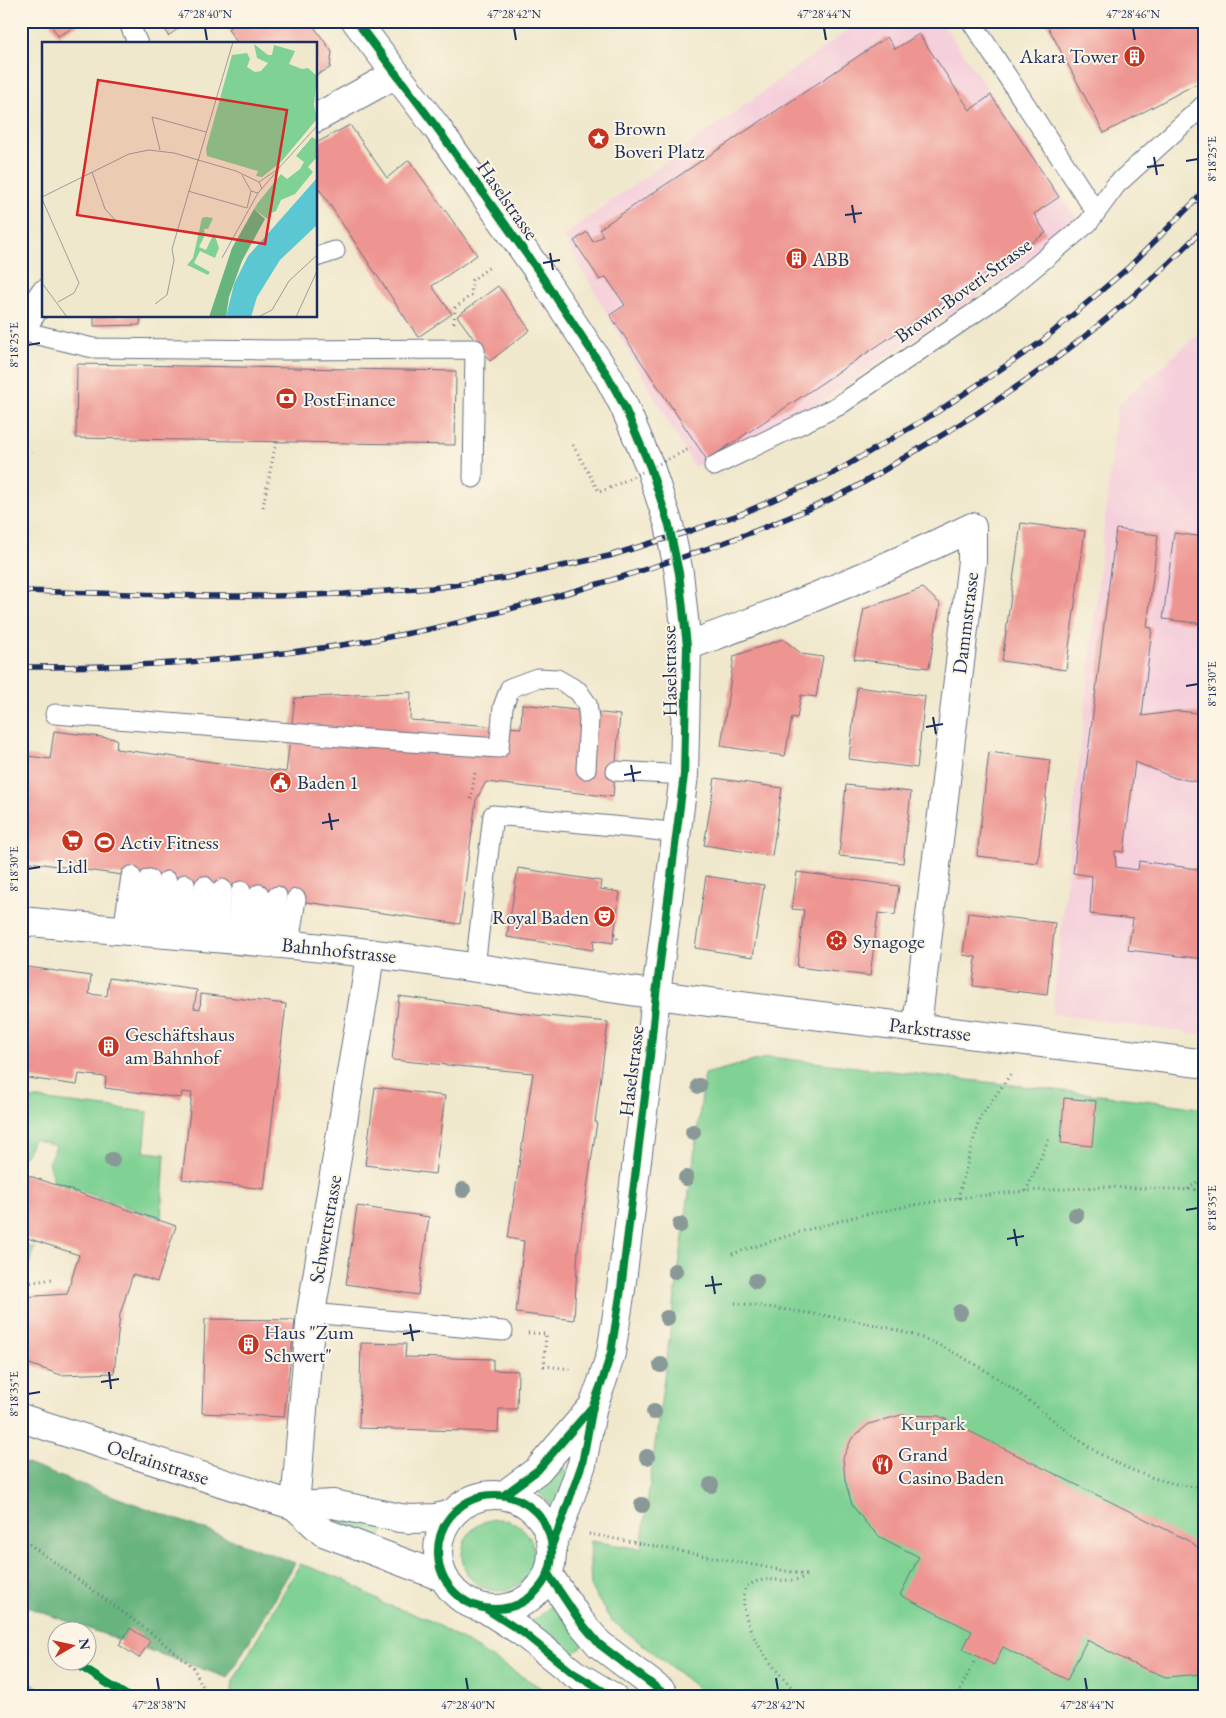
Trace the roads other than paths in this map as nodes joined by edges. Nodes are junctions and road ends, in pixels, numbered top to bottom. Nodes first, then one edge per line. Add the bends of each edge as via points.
1 (128, 21) edge
2 (356, 21) edge
3 (971, 21) edge
4 (137, 42) edge
5 (396, 74) junction
6 (1205, 104) edge
7 (318, 117) edge
8 (1096, 212) junction
9 (335, 251) dead end
10 (318, 256) edge
11 (42, 297) edge
12 (21, 330) edge
13 (714, 466) dead end
14 (473, 478) dead end
15 (687, 646) junction
16 (55, 714) dead end
17 (586, 769) dead end
18 (616, 771) dead end
19 (684, 775) junction
20 (676, 834) junction
21 (296, 899) dead end
22 (21, 921) edge
23 (206, 938) junction
24 (370, 953) junction
25 (475, 967) junction
26 (656, 994) junction
27 (917, 1026) junction
28 (1205, 1064) edge
29 (311, 1313) junction
30 (504, 1331) road end
31 (593, 1406) junction
32 (21, 1418) edge
33 (504, 1495) junction
34 (295, 1506) junction
35 (451, 1514) junction
36 (552, 1545) junction
37 (548, 1574) junction
38 (442, 1577) junction
39 (486, 1609) junction
40 (612, 1697) edge
41 (665, 1697) edge

1 - 4 lane
2 - 5 street, Haselstrasse
3 - 8 lane
5 - 7 street
5 - 15 street, Haselstrasse via 539,272 608,376 624,406 650,467 671,532
6 - 8 lane, Brown-Boveri-Strasse via 1116,185
8 - 13 lane, Brown-Boveri-Strasse via 1088,223 1002,294 838,406
9 - 10 lane
11 - 12 street
12 - 14 lane via 93,348 475,349
15 - 19 street, Haselstrasse
15 - 27 street, Dammstrasse via 816,598 972,527 972,561
16 - 17 lane via 499,748 503,707 510,688 537,678 557,679 578,691 587,704
18 - 19 lane
19 - 20 street, Haselstrasse
20 - 25 lane via 493,815
20 - 26 street, Haselstrasse
21 - 23 lane
22 - 23 street, Bahnhofstrasse
23 - 23 lane via 241,891
23 - 23 lane via 158,880
23 - 24 street, Bahnhofstrasse
24 - 25 street, Bahnhofstrasse
24 - 29 street, Schwertstrasse
25 - 26 street, Bahnhofstrasse
26 - 27 street, Parkstrasse
26 - 31 street, Haselstrasse via 616,1328
27 - 28 street, Parkstrasse
29 - 30 lane
29 - 34 street, Schwertstrasse
31 - 33 street, Haselstrasse via 538,1470
31 - 36 street, Haselstrasse via 582,1464
32 - 34 street, Oelrainstrasse
33 - 35 street via 485,1495 466,1502
33 - 36 street via 522,1501 536,1512
34 - 35 street, Oelrainstrasse via 333,1504 412,1519
34 - 38 street, Oelrainstrasse via 323,1532
35 - 38 street via 442,1528 438,1544
36 - 37 street
37 - 39 street via 538,1590 523,1602 505,1609
37 - 41 street via 599,1644
38 - 39 street via 468,1604
39 - 40 street via 522,1632 573,1673

